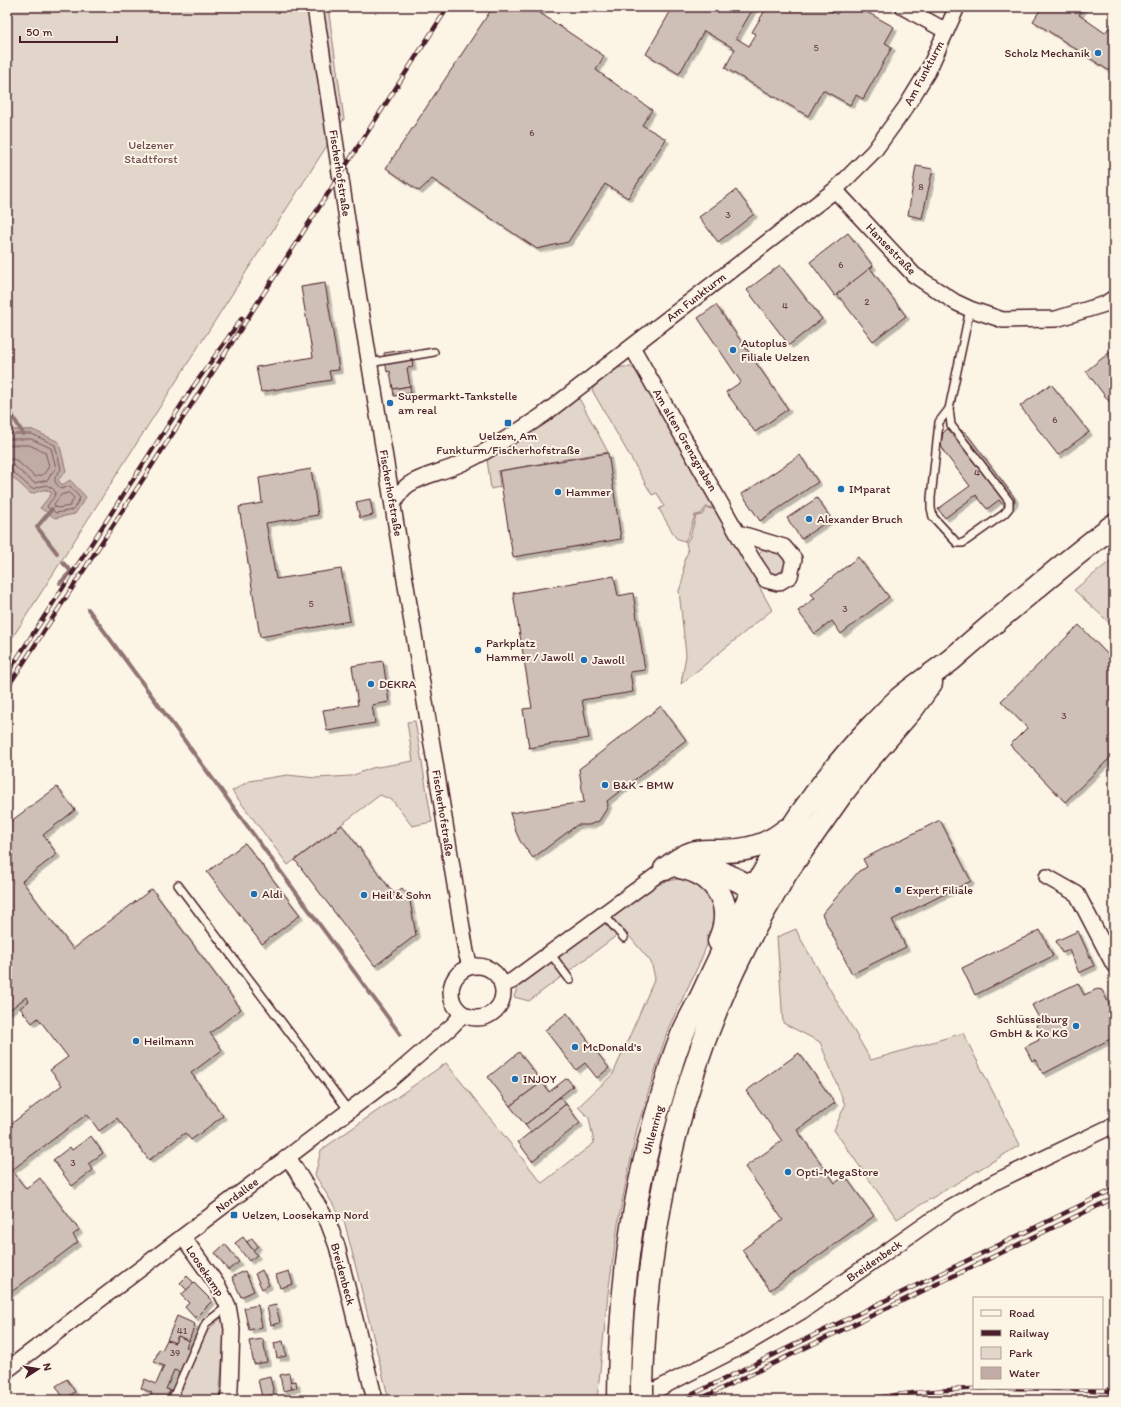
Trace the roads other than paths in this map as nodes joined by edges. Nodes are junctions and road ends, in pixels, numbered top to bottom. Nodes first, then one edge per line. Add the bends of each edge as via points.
1 (903, 7) edge
2 (957, 7) edge
3 (316, 13) edge
4 (946, 31) junction
5 (835, 190) junction
6 (1114, 298) edge
7 (970, 309) junction
8 (632, 347) junction
9 (434, 352) dead end
10 (369, 363) junction
11 (949, 409) junction
12 (393, 504) junction
13 (1114, 525) edge
14 (738, 533) dead end
15 (943, 666) junction
16 (797, 820) junction
17 (717, 851) junction
18 (673, 868) junction
19 (786, 873) junction
20 (1047, 877) dead end
21 (757, 884) junction
22 (178, 885) dead end
23 (764, 912) junction
24 (604, 915) junction
25 (624, 938) dead end
26 (550, 953) junction
27 (1114, 965) edge
28 (470, 966) junction
29 (570, 980) dead end
30 (502, 985) junction
31 (463, 1014) junction
32 (682, 1034) junction
33 (349, 1111) junction
34 (1114, 1125) edge
35 (288, 1157) junction
36 (182, 1237) junction
37 (228, 1306) junction
38 (7, 1370) edge
39 (632, 1396) edge
40 (172, 1400) edge
41 (228, 1400) edge
42 (375, 1400) edge

1 - 4 street, Am Funkturm
2 - 4 street, Am Funkturm
3 - 10 street, Fischerhofstraße
4 - 5 street, Am Funkturm via 928,71 906,106 874,151
5 - 7 street, Hansestraße via 914,274 955,302
5 - 8 street, Am Funkturm
6 - 7 street, Hansestraße via 1105,304 1056,319 1003,320
7 - 11 lane
8 - 12 street, Am Funkturm via 543,415 504,441 453,467 416,479 405,486
8 - 14 street, Am alten Grenzgraben
9 - 10 lane
10 - 12 street, Fischerhofstraße
11 - 11 lane via 939,422 930,508 933,517 957,543 963,544 1004,514 1009,508 1009,501 951,425
12 - 28 street, Fischerhofstraße
13 - 15 main road
15 - 16 main road via 900,699 871,727 827,779
15 - 19 main road, Uhlenring via 913,708 840,796
16 - 17 main road via 764,845
16 - 21 main road, Uhlenring
17 - 18 main road via 692,852 681,857
17 - 21 main road via 740,864
18 - 21 main road via 698,866 715,869 745,884
18 - 24 street
18 - 32 main road via 688,868 708,879 717,888 723,904 724,919 722,933 696,992
19 - 21 main road via 770,882
19 - 23 main road, Uhlenring
20 - 27 street via 1077,894
21 - 23 main road
21 - 32 main road, Uhlenring
22 - 33 lane
23 - 39 main road, Uhlenring via 712,1021 667,1167 653,1241 643,1343
24 - 25 lane
24 - 26 street
26 - 29 lane
26 - 30 street via 512,981
28 - 30 street via 491,970
28 - 31 street via 456,976 451,989 453,1004
30 - 31 street via 502,997 495,1011 474,1018
31 - 33 street, Nordallee via 392,1078
32 - 39 main road, Uhlenring via 647,1150 628,1261 622,1314
33 - 35 street, Nordallee
34 - 39 street, Breidenbeck via 997,1180 950,1208 802,1312 746,1344
35 - 36 street, Nordallee
35 - 42 street, Breidenbeck via 328,1222 337,1246
36 - 37 street, Loosekamp via 218,1286
36 - 38 street, Nordallee
37 - 40 lane via 206,1323
37 - 41 street, Loosekamp via 232,1329

